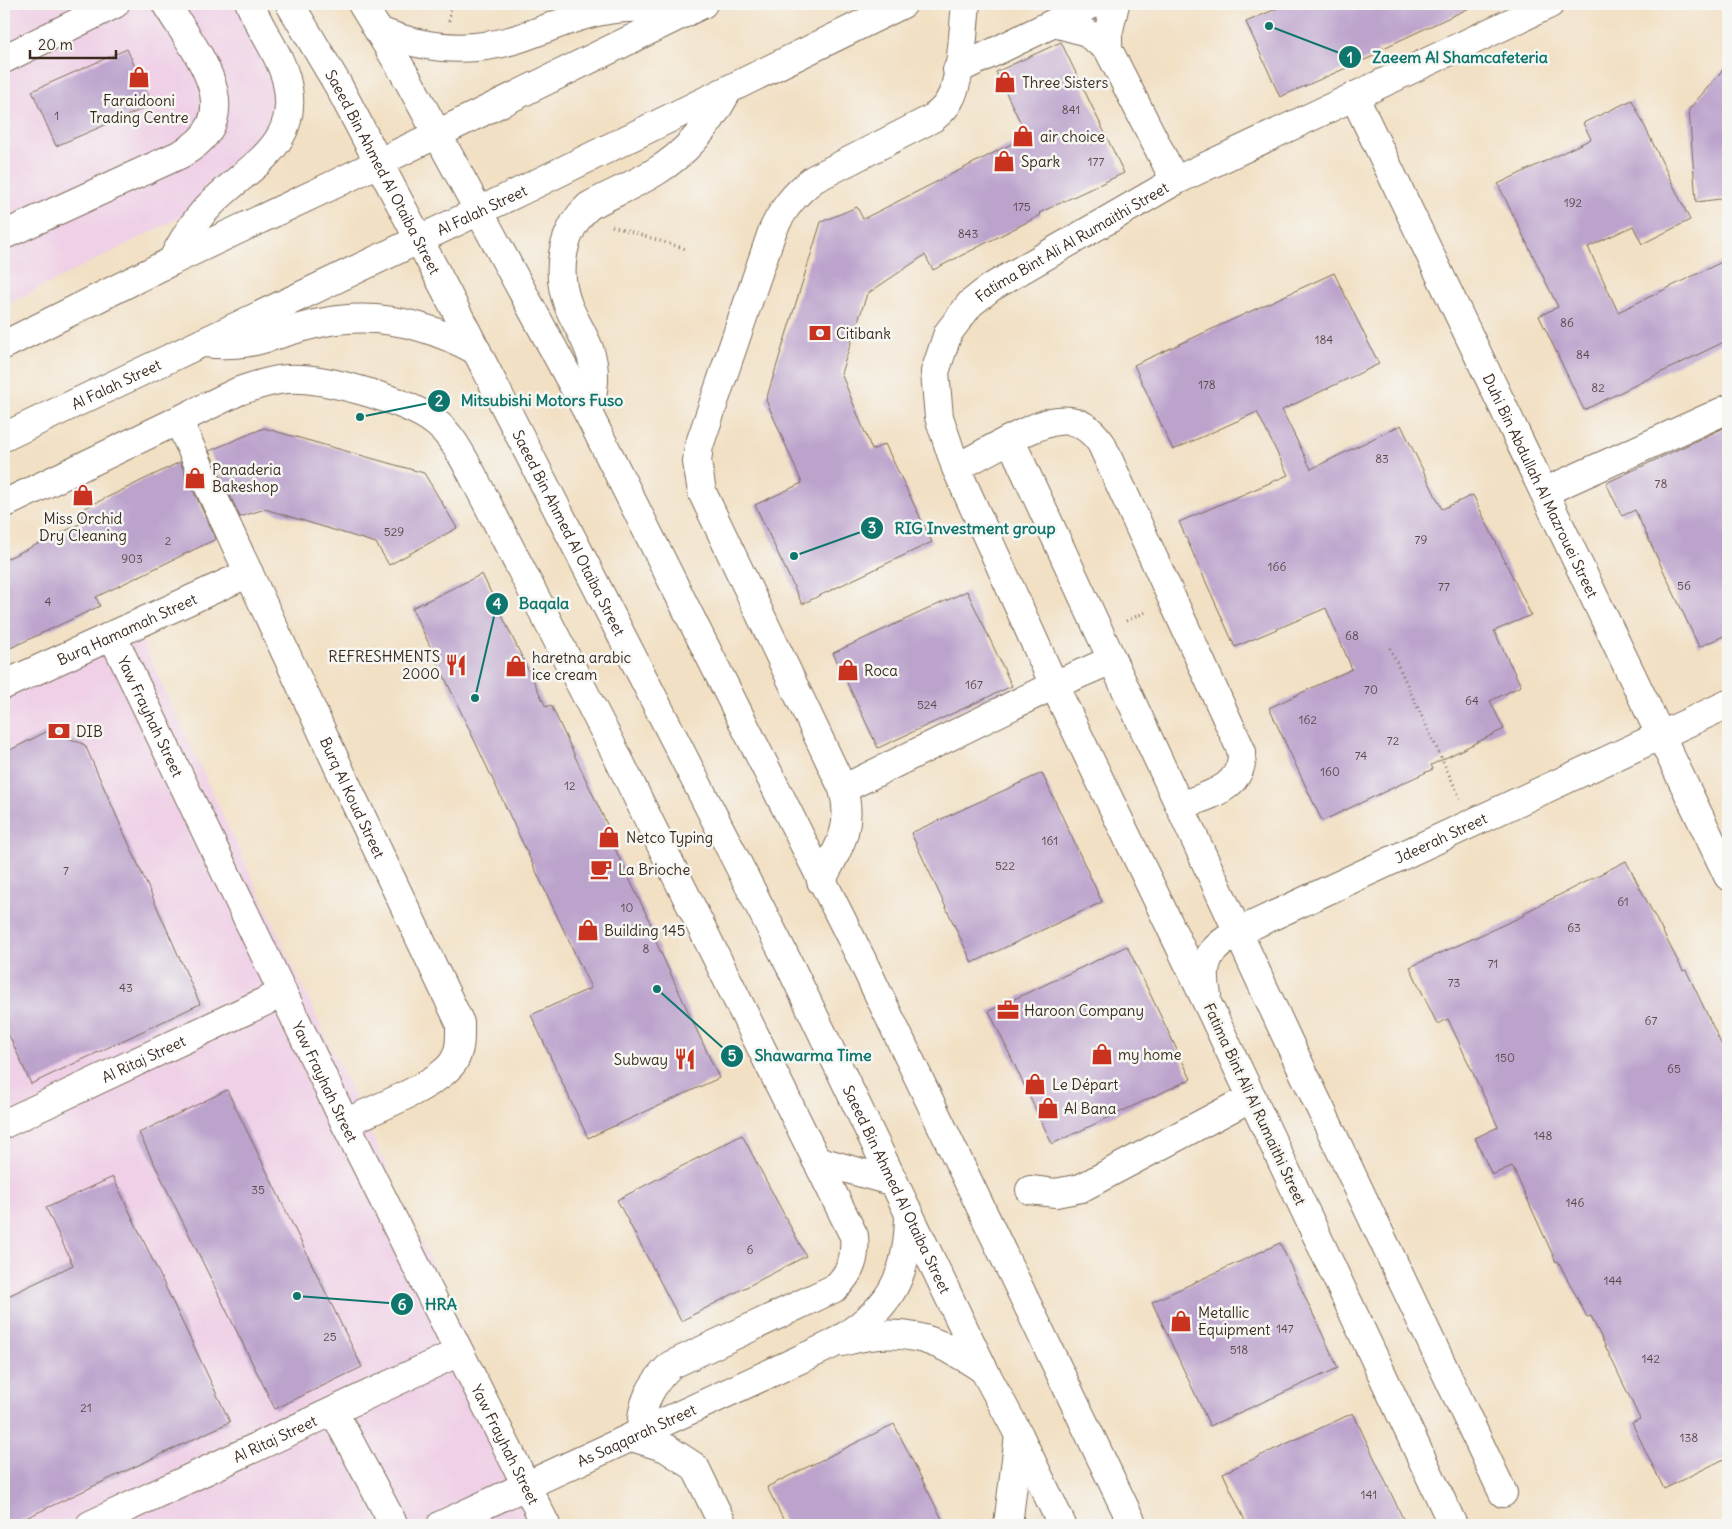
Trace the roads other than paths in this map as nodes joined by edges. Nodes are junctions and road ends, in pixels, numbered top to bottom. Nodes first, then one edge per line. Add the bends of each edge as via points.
1 (115, 4) edge
2 (166, 4) edge
3 (250, 4) edge
4 (290, 4) edge
5 (362, 4) edge
6 (903, 4) edge
7 (966, 4) edge
8 (1093, 4) edge
9 (1115, 4) edge
10 (1550, 4) edge
11 (694, 8) edge
12 (1054, 23) junction
13 (379, 31) junction
14 (1108, 50) junction
15 (4, 59) edge
16 (957, 70) junction
17 (727, 92) junction
18 (1354, 96) junction
19 (438, 134) junction
20 (379, 163) junction
21 (1175, 181) junction
22 (480, 210) junction
23 (4, 235) edge
24 (418, 240) junction
25 (172, 261) junction
26 (201, 342) junction
27 (4, 345) edge
28 (477, 351) junction
29 (1728, 409) edge
30 (588, 414) junction
31 (178, 420) junction
32 (4, 437) edge
33 (1011, 441) junction
34 (956, 468) junction
35 (1544, 492) junction
36 (4, 504) edge
37 (249, 573) junction
38 (112, 635) junction
39 (1112, 660) junction
40 (4, 685) edge
41 (1054, 685) junction
42 (1728, 704) edge
43 (1661, 736) junction
44 (843, 789) junction
45 (1180, 806) junction
46 (1728, 876) edge
47 (822, 881) junction
48 (1238, 932) junction
49 (283, 993) junction
50 (1210, 1009) junction
51 (1252, 1097) junction
52 (4, 1124) edge
53 (345, 1124) junction
54 (816, 1160) junction
55 (894, 1182) junction
56 (1030, 1190) dead end
57 (909, 1212) junction
58 (831, 1346) junction
59 (459, 1352) junction
60 (984, 1370) junction
61 (334, 1412) junction
62 (636, 1435) junction
63 (1019, 1436) junction
64 (526, 1485) junction
65 (1503, 1493) dead end
66 (90, 1525) edge
67 (394, 1525) edge
68 (441, 1525) edge
69 (546, 1525) edge
70 (723, 1525) edge
71 (1008, 1525) edge
72 (1062, 1525) edge
73 (1133, 1525) edge
74 (1453, 1525) edge

1 - 15 main road
2 - 23 main road via 214,86 216,106 207,134 196,146 181,154
3 - 25 main road via 283,69 289,95 282,134 265,158 203,213 183,239
4 - 20 main road, Saeed Bin Ahmed Al Otaiba Street
5 - 13 main road
6 - 17 main road, Al Falah Street
7 - 16 main road
8 - 12 main road
9 - 14 main road
10 - 18 main road, Fatima Bint Ali Al Rumaithi Street
11 - 13 main road via 604,10 578,16 505,43 466,49 423,45
11 - 19 main road
12 - 14 main road via 1084,31
12 - 16 main road
13 - 19 main road
14 - 21 main road
16 - 44 main road via 954,92 942,111 814,179 789,202 772,232 699,446 697,462 702,492
17 - 22 main road, Al Falah Street
17 - 30 main road via 717,111 690,144 656,172 589,206 580,214 568,235 562,262 564,290 594,365
18 - 21 main road, Fatima Bint Ali Al Rumaithi Street
18 - 35 main road, Duhi Bin Abdullah Al Mazrouei Street
19 - 20 main road
19 - 22 main road
20 - 24 main road, Saeed Bin Ahmed Al Otaiba Street
20 - 25 main road
21 - 34 main road, Fatima Bint Ali Al Rumaithi Street via 990,288 970,304 948,333 935,372 939,417
22 - 24 main road, Al Falah Street
22 - 30 main road
24 - 26 main road, Al Falah Street
24 - 28 main road, Saeed Bin Ahmed Al Otaiba Street
25 - 27 main road
26 - 28 main road via 254,343 319,323 372,318 421,326 450,336
26 - 32 main road, Al Falah Street
28 - 55 main road, Saeed Bin Ahmed Al Otaiba Street via 792,968
29 - 35 main road
30 - 47 main road
31 - 36 main road
31 - 37 main road, Burq Al Koud Street
31 - 54 main road via 263,383 312,379 344,386 413,410 435,422 450,437 614,750
33 - 34 main road
33 - 39 main road
33 - 45 main road via 1058,421 1078,423 1095,435 1173,598 1242,752 1240,772 1227,787
34 - 41 main road, Fatima Bint Ali Al Rumaithi Street
35 - 43 main road, Duhi Bin Abdullah Al Mazrouei Street
37 - 38 main road, Burq Hamamah Street
37 - 53 main road, Burq Al Koud Street via 460,1024 461,1042 454,1060 442,1074
38 - 40 main road, Burq Hamamah Street
38 - 49 main road, Yaw Frayhah Street
39 - 41 main road
39 - 45 main road
41 - 44 main road
41 - 50 main road, Fatima Bint Ali Al Rumaithi Street
42 - 43 main road, Jdeerah Street
43 - 46 main road, Duhi Bin Abdullah Al Mazrouei Street
43 - 48 main road, Jdeerah Street
44 - 47 main road via 848,814 846,827
45 - 48 main road
47 - 73 main road
48 - 50 main road, Jdeerah Street via 1218,944 1210,955 1204,979
48 - 65 main road
49 - 52 main road, Al Ritaj Street
49 - 53 main road, Yaw Frayhah Street
50 - 51 main road, Fatima Bint Ali Al Rumaithi Street
51 - 56 main road via 1081,1188 1056,1193
51 - 74 main road, Fatima Bint Ali Al Rumaithi Street
53 - 59 main road, Yaw Frayhah Street
54 - 55 main road
54 - 62 main road via 854,1236 855,1251 846,1278 835,1288 671,1365 657,1378 647,1395
55 - 57 main road, Saeed Bin Ahmed Al Otaiba Street
57 - 58 main road, As Saqqarah Street via 909,1240 904,1266 892,1292 876,1314
57 - 60 main road, Saeed Bin Ahmed Al Otaiba Street
58 - 60 main road, As Saqqarah Street via 863,1336 895,1334 927,1339 957,1351
58 - 62 main road, As Saqqarah Street
59 - 61 main road, Al Ritaj Street
59 - 64 main road, Yaw Frayhah Street
60 - 63 main road, Saeed Bin Ahmed Al Otaiba Street
61 - 66 main road, Al Ritaj Street
61 - 67 main road
62 - 64 main road, As Saqqarah Street
62 - 70 main road via 666,1448 695,1467
63 - 71 main road
63 - 72 main road, Saeed Bin Ahmed Al Otaiba Street
64 - 68 main road, As Saqqarah Street
64 - 69 main road, Yaw Frayhah Street

